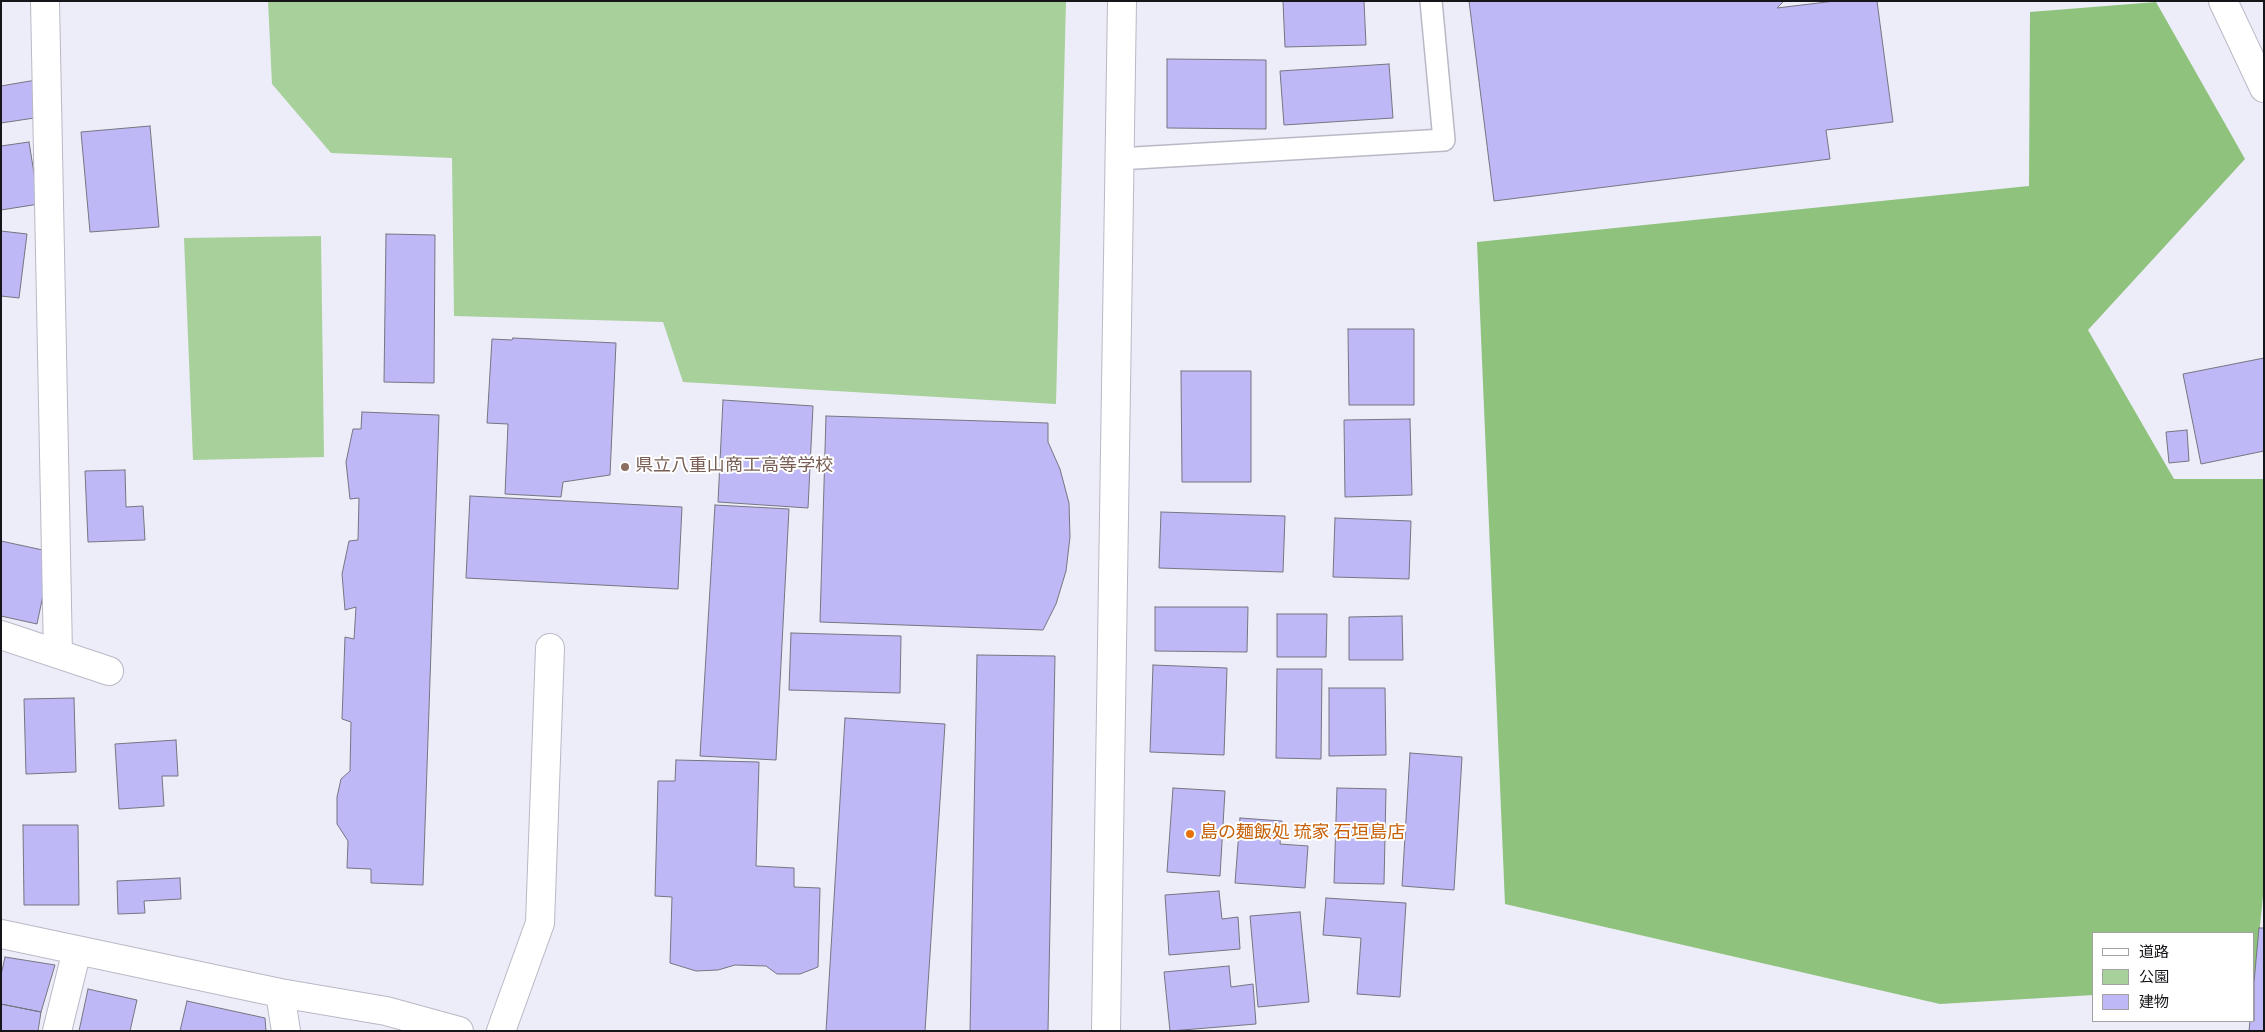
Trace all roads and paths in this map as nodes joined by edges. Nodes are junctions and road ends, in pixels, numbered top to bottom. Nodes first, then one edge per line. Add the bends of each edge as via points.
1 (45, 1) edge
2 (1122, 1) edge
3 (1431, 1) edge
4 (2223, 1) edge
5 (2264, 88) edge
6 (1118, 159) junction
7 (1, 635) edge
8 (550, 648) dead end
9 (58, 654) junction
10 (109, 672) dead end
11 (1, 934) edge
12 (77, 950) junction
13 (280, 993) junction
14 (57, 1031) edge
15 (286, 1031) edge
16 (459, 1031) edge
17 (501, 1031) edge
18 (1106, 1031) edge

1 - 9 main road
2 - 6 main road
3 - 6 lane via 1444,140
4 - 5 main road
6 - 18 main road
7 - 9 main road
8 - 17 main road via 540,923
9 - 10 main road
11 - 12 main road
12 - 13 main road
12 - 14 main road
13 - 15 main road
13 - 16 main road via 386,1011

